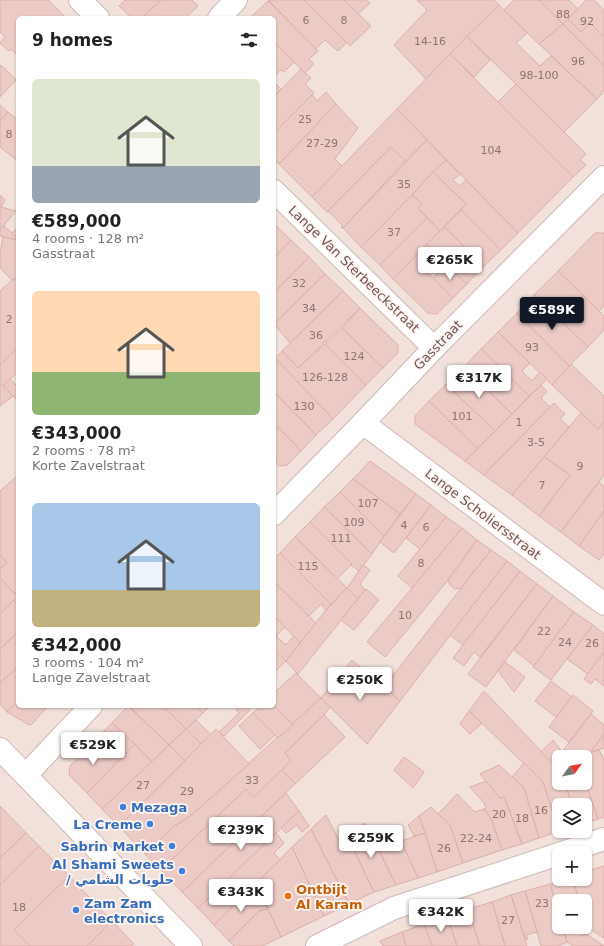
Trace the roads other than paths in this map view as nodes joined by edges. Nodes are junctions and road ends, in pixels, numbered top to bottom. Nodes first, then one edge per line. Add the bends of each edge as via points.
1 (80, 0) edge
2 (236, 0) edge
3 (96, 16) edge
4 (221, 16) edge
5 (600, 190) edge
6 (276, 193) edge
7 (434, 348) junction
8 (363, 424) junction
9 (277, 504) edge
10 (604, 604) edge
11 (89, 708) edge
12 (0, 749) edge
13 (26, 775) junction
14 (604, 839) edge
15 (582, 846) edge
16 (552, 856) edge
17 (191, 946) edge
18 (317, 946) edge

1 - 3 street
2 - 4 street
5 - 7 street, Gasstraat
6 - 7 street, Lange Van Sterbeeckstraat
7 - 8 street, Gasstraat
8 - 9 street, Gasstraat
8 - 10 street, Lange Scholiersstraat
11 - 13 street
12 - 13 street
13 - 17 street
14 - 15 street
16 - 18 street via 394,908

